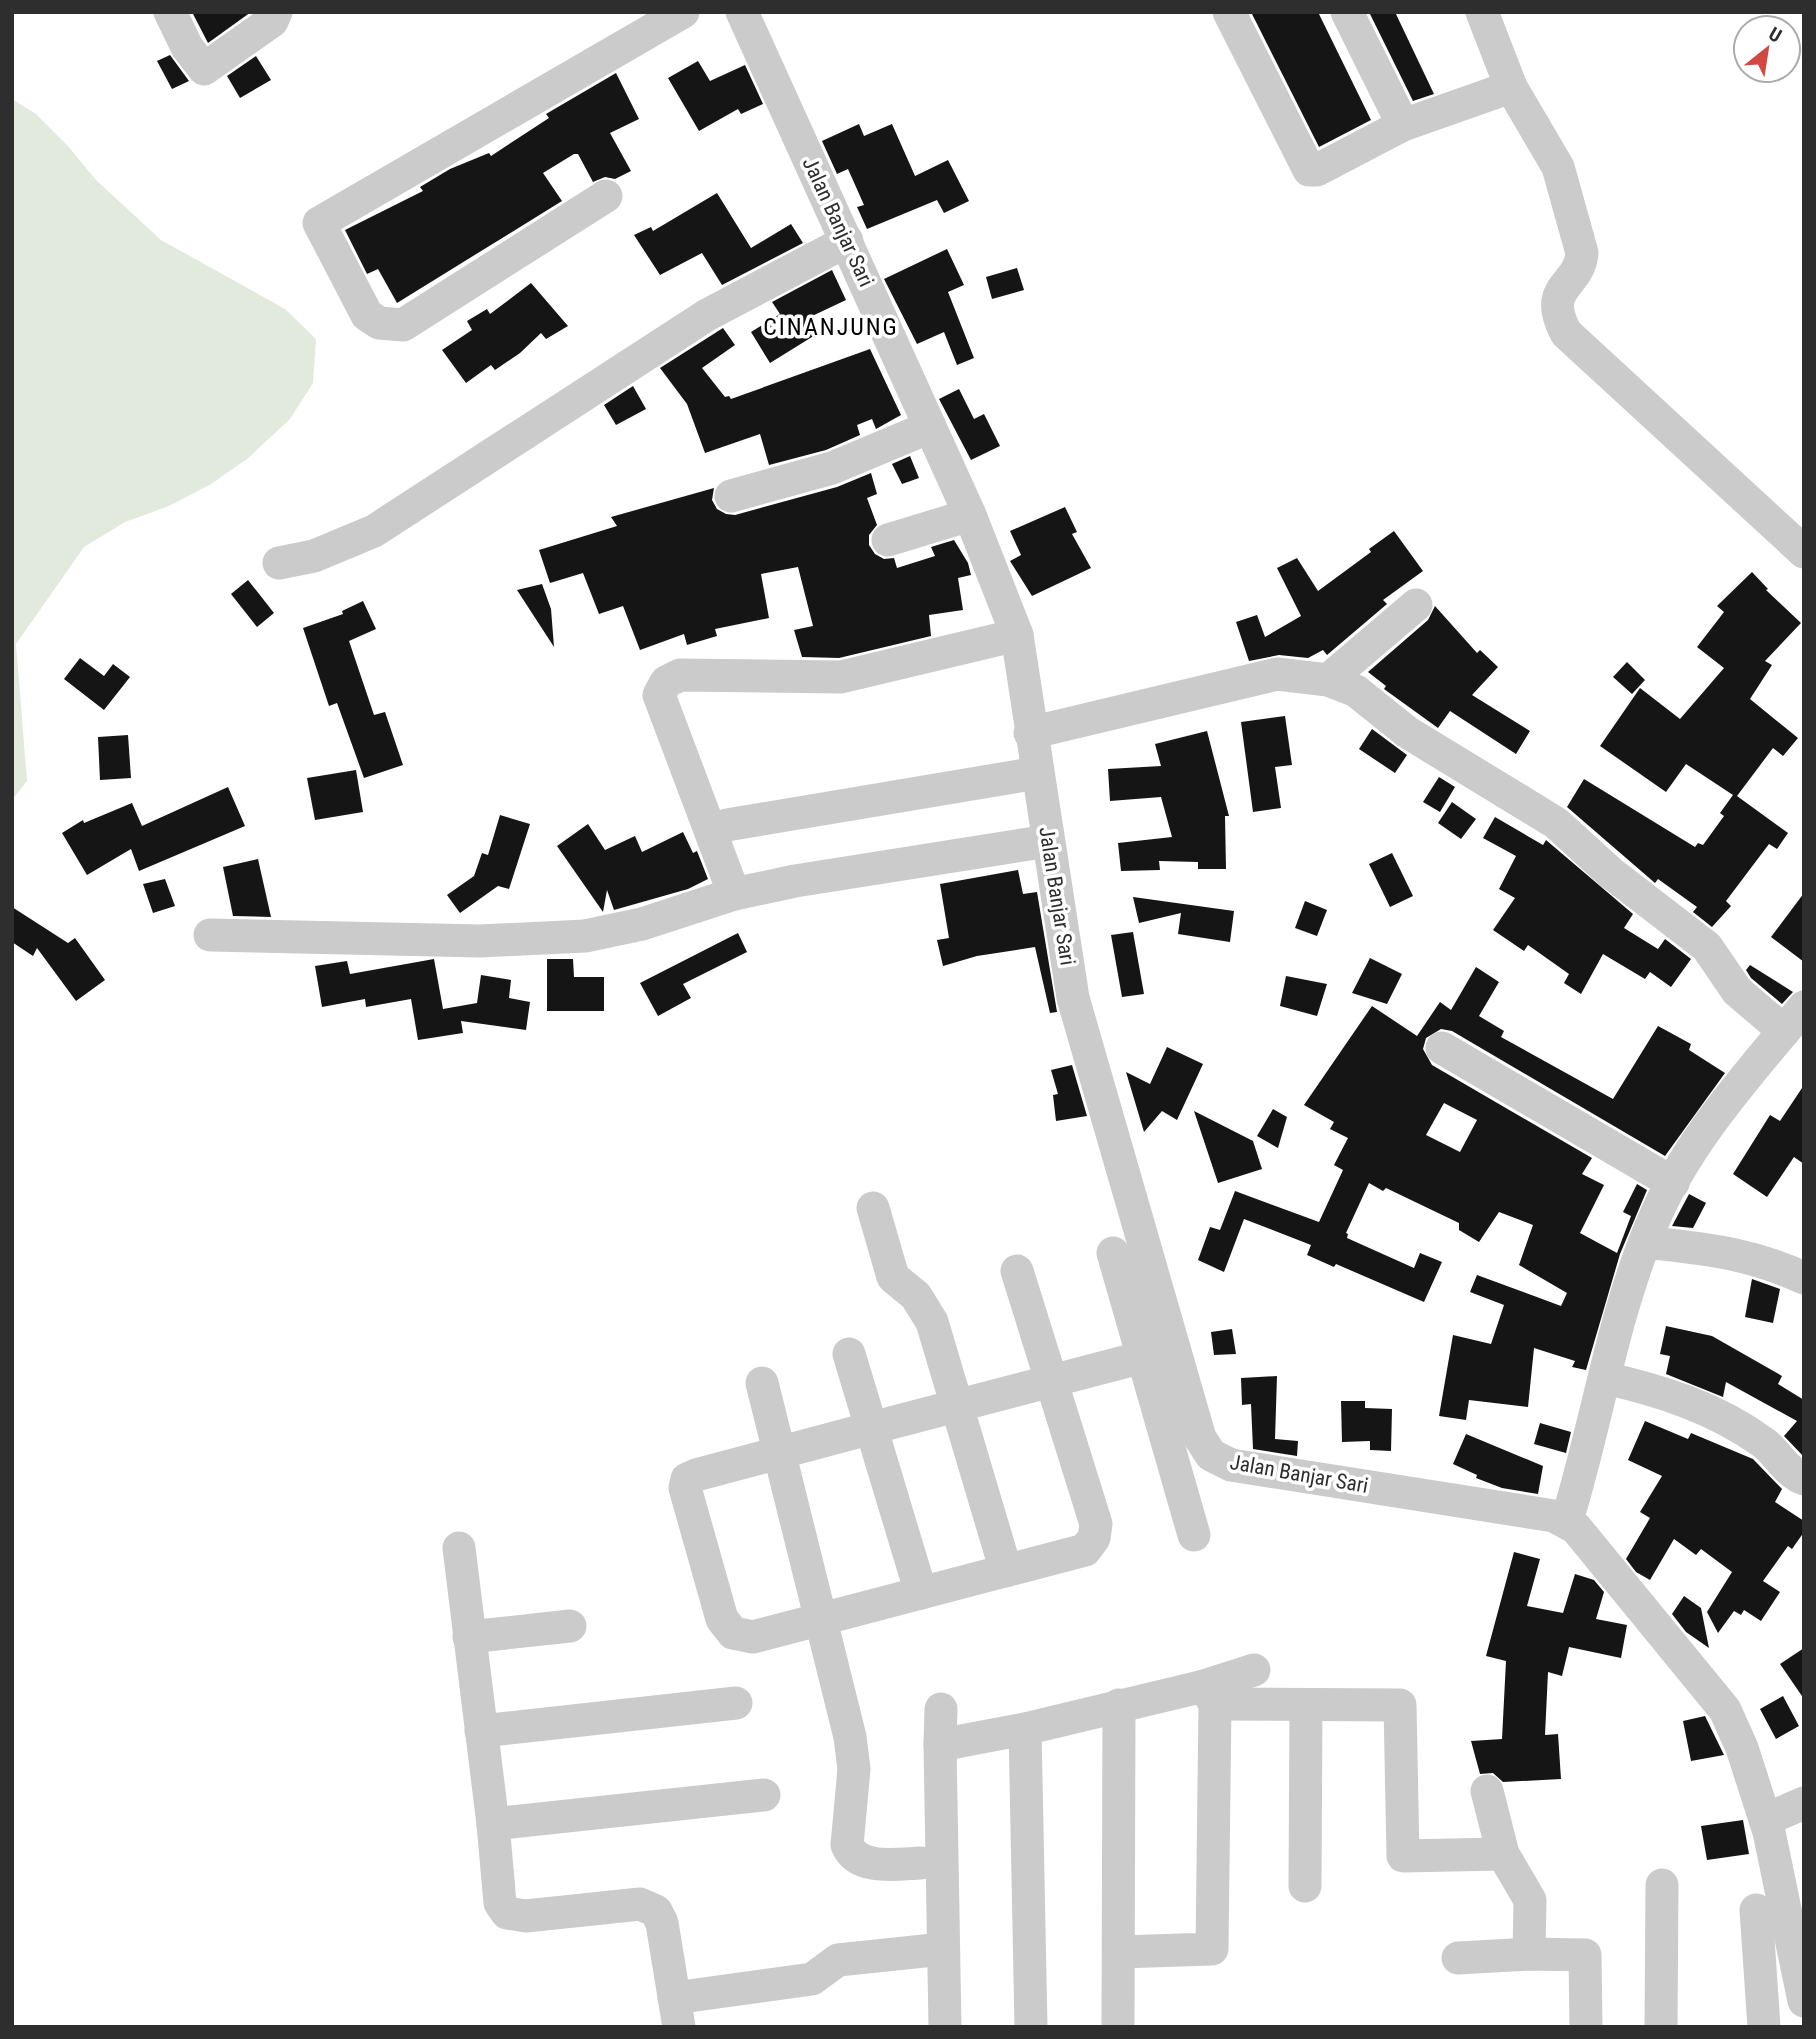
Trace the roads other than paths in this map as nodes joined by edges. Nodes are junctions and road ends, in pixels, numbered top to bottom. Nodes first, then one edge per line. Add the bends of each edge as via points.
1 (170, 12) edge
2 (276, 12) edge
3 (683, 12) edge
4 (742, 12) edge
5 (1228, 12) edge
6 (1347, 12) edge
7 (1482, 12) edge
8 (1511, 88) junction
9 (1403, 125) junction
10 (606, 196) dead end
11 (847, 242) junction
12 (930, 427) junction
13 (731, 496) dead end
14 (970, 515) junction
15 (888, 540) dead end
16 (1804, 552) edge
17 (279, 563) dead end
18 (1416, 605) dead end
19 (1017, 635) junction
20 (1328, 680) junction
21 (1030, 733) junction
22 (1037, 773) junction
23 (727, 825) dead end
24 (1048, 841) junction
25 (734, 894) junction
26 (210, 935) dead end
27 (1796, 1020) edge
28 (1442, 1048) dead end
29 (1673, 1184) junction
30 (873, 1208) dead end
31 (1646, 1242) junction
32 (1113, 1252) dead end
33 (1017, 1271) dead end
34 (1804, 1278) edge
35 (1159, 1353) junction
36 (849, 1354) dead end
37 (1605, 1378) junction
38 (1050, 1382) junction
39 (762, 1383) dead end
40 (956, 1406) junction
41 (871, 1429) junction
42 (781, 1452) junction
43 (1804, 1479) edge
44 (1567, 1520) junction
45 (1194, 1535) dead end
46 (459, 1548) dead end
47 (1006, 1571) junction
48 (921, 1593) junction
49 (822, 1619) junction
50 (570, 1626) dead end
51 (470, 1637) junction
52 (1254, 1670) dead end
53 (1210, 1695) junction
54 (736, 1703) dead end
55 (1119, 1704) junction
56 (1306, 1706) junction
57 (941, 1709) dead end
58 (1026, 1729) junction
59 (481, 1731) junction
60 (940, 1745) junction
61 (1487, 1791) dead end
62 (764, 1795) dead end
63 (1804, 1803) edge
64 (1765, 1820) junction
65 (493, 1824) junction
66 (1503, 1854) junction
67 (921, 1863) dead end
68 (1662, 1885) dead end
69 (1305, 1886) dead end
70 (1756, 1910) dead end
71 (943, 1949) junction
72 (1119, 1952) junction
73 (1529, 1954) junction
74 (1458, 1958) dead end
75 (1804, 2001) edge
76 (676, 2012) edge
77 (945, 2027) edge
78 (1031, 2027) edge
79 (1118, 2027) edge
80 (1586, 2027) edge
81 (1661, 2027) edge
82 (1764, 2027) edge

1 - 2 street via 204,69 272,21
3 - 10 street via 319,223 367,316 379,323 403,325
4 - 11 street, Jalan Banjar Sari
5 - 9 street via 1309,170
6 - 9 street
7 - 8 street
8 - 9 street
8 - 16 street via 1558,167 1582,253 1557,300 1558,318 1566,333
11 - 12 street, Jalan Banjar Sari
11 - 17 street via 708,315 374,531 324,553
12 - 13 street via 832,468
12 - 14 street, Jalan Banjar Sari
14 - 15 street
14 - 19 street, Jalan Banjar Sari
18 - 20 street
19 - 21 street, Jalan Banjar Sari
19 - 25 street via 841,677 680,675 666,682 659,695
20 - 21 street via 1277,674
20 - 27 street via 1356,691 1408,732 1556,823 1611,873 1707,947 1737,991
21 - 22 street, Jalan Banjar Sari
22 - 23 street
22 - 24 street, Jalan Banjar Sari
24 - 25 street
24 - 35 street, Jalan Banjar Sari via 1073,998
25 - 26 street via 642,924 585,936 480,942
27 - 29 street via 1715,1115
28 - 29 street
29 - 31 street
30 - 40 street via 893,1277 916,1296 932,1322
31 - 34 street via 1726,1251 1765,1260
31 - 37 street
32 - 35 street
33 - 38 street
35 - 38 street
35 - 44 street, Jalan Banjar Sari via 1200,1438 1211,1455 1231,1465
35 - 45 street
36 - 41 street
37 - 43 street via 1685,1399 1766,1444
37 - 44 street
38 - 40 street
38 - 47 street via 1096,1524 1094,1538 1085,1550
39 - 42 street
40 - 41 street
40 - 47 street
41 - 42 street
41 - 48 street
42 - 49 street
42 - 49 street via 696,1475 687,1479 685,1488 722,1619 733,1633 753,1637
44 - 64 street via 1725,1710
46 - 51 street
47 - 48 street
48 - 49 street
49 - 67 street via 854,1769 850,1853 881,1864
50 - 51 street
51 - 59 street
52 - 53 street
53 - 55 street
53 - 56 street
53 - 72 street via 1212,1949
54 - 59 street
55 - 58 street
55 - 72 street
56 - 66 street via 1399,1705 1403,1856
56 - 69 street
57 - 60 street
58 - 60 street
58 - 78 street
59 - 65 street
60 - 71 street
61 - 66 street
62 - 65 street
63 - 64 street
64 - 75 street
65 - 76 street via 500,1903 507,1913 526,1916 640,1905 656,1911 662,1923
66 - 73 street via 1530,1900
68 - 81 street
70 - 82 street
71 - 76 street via 838,1960 812,1979
71 - 77 street
72 - 79 street
73 - 74 street
73 - 80 street via 1585,1955

